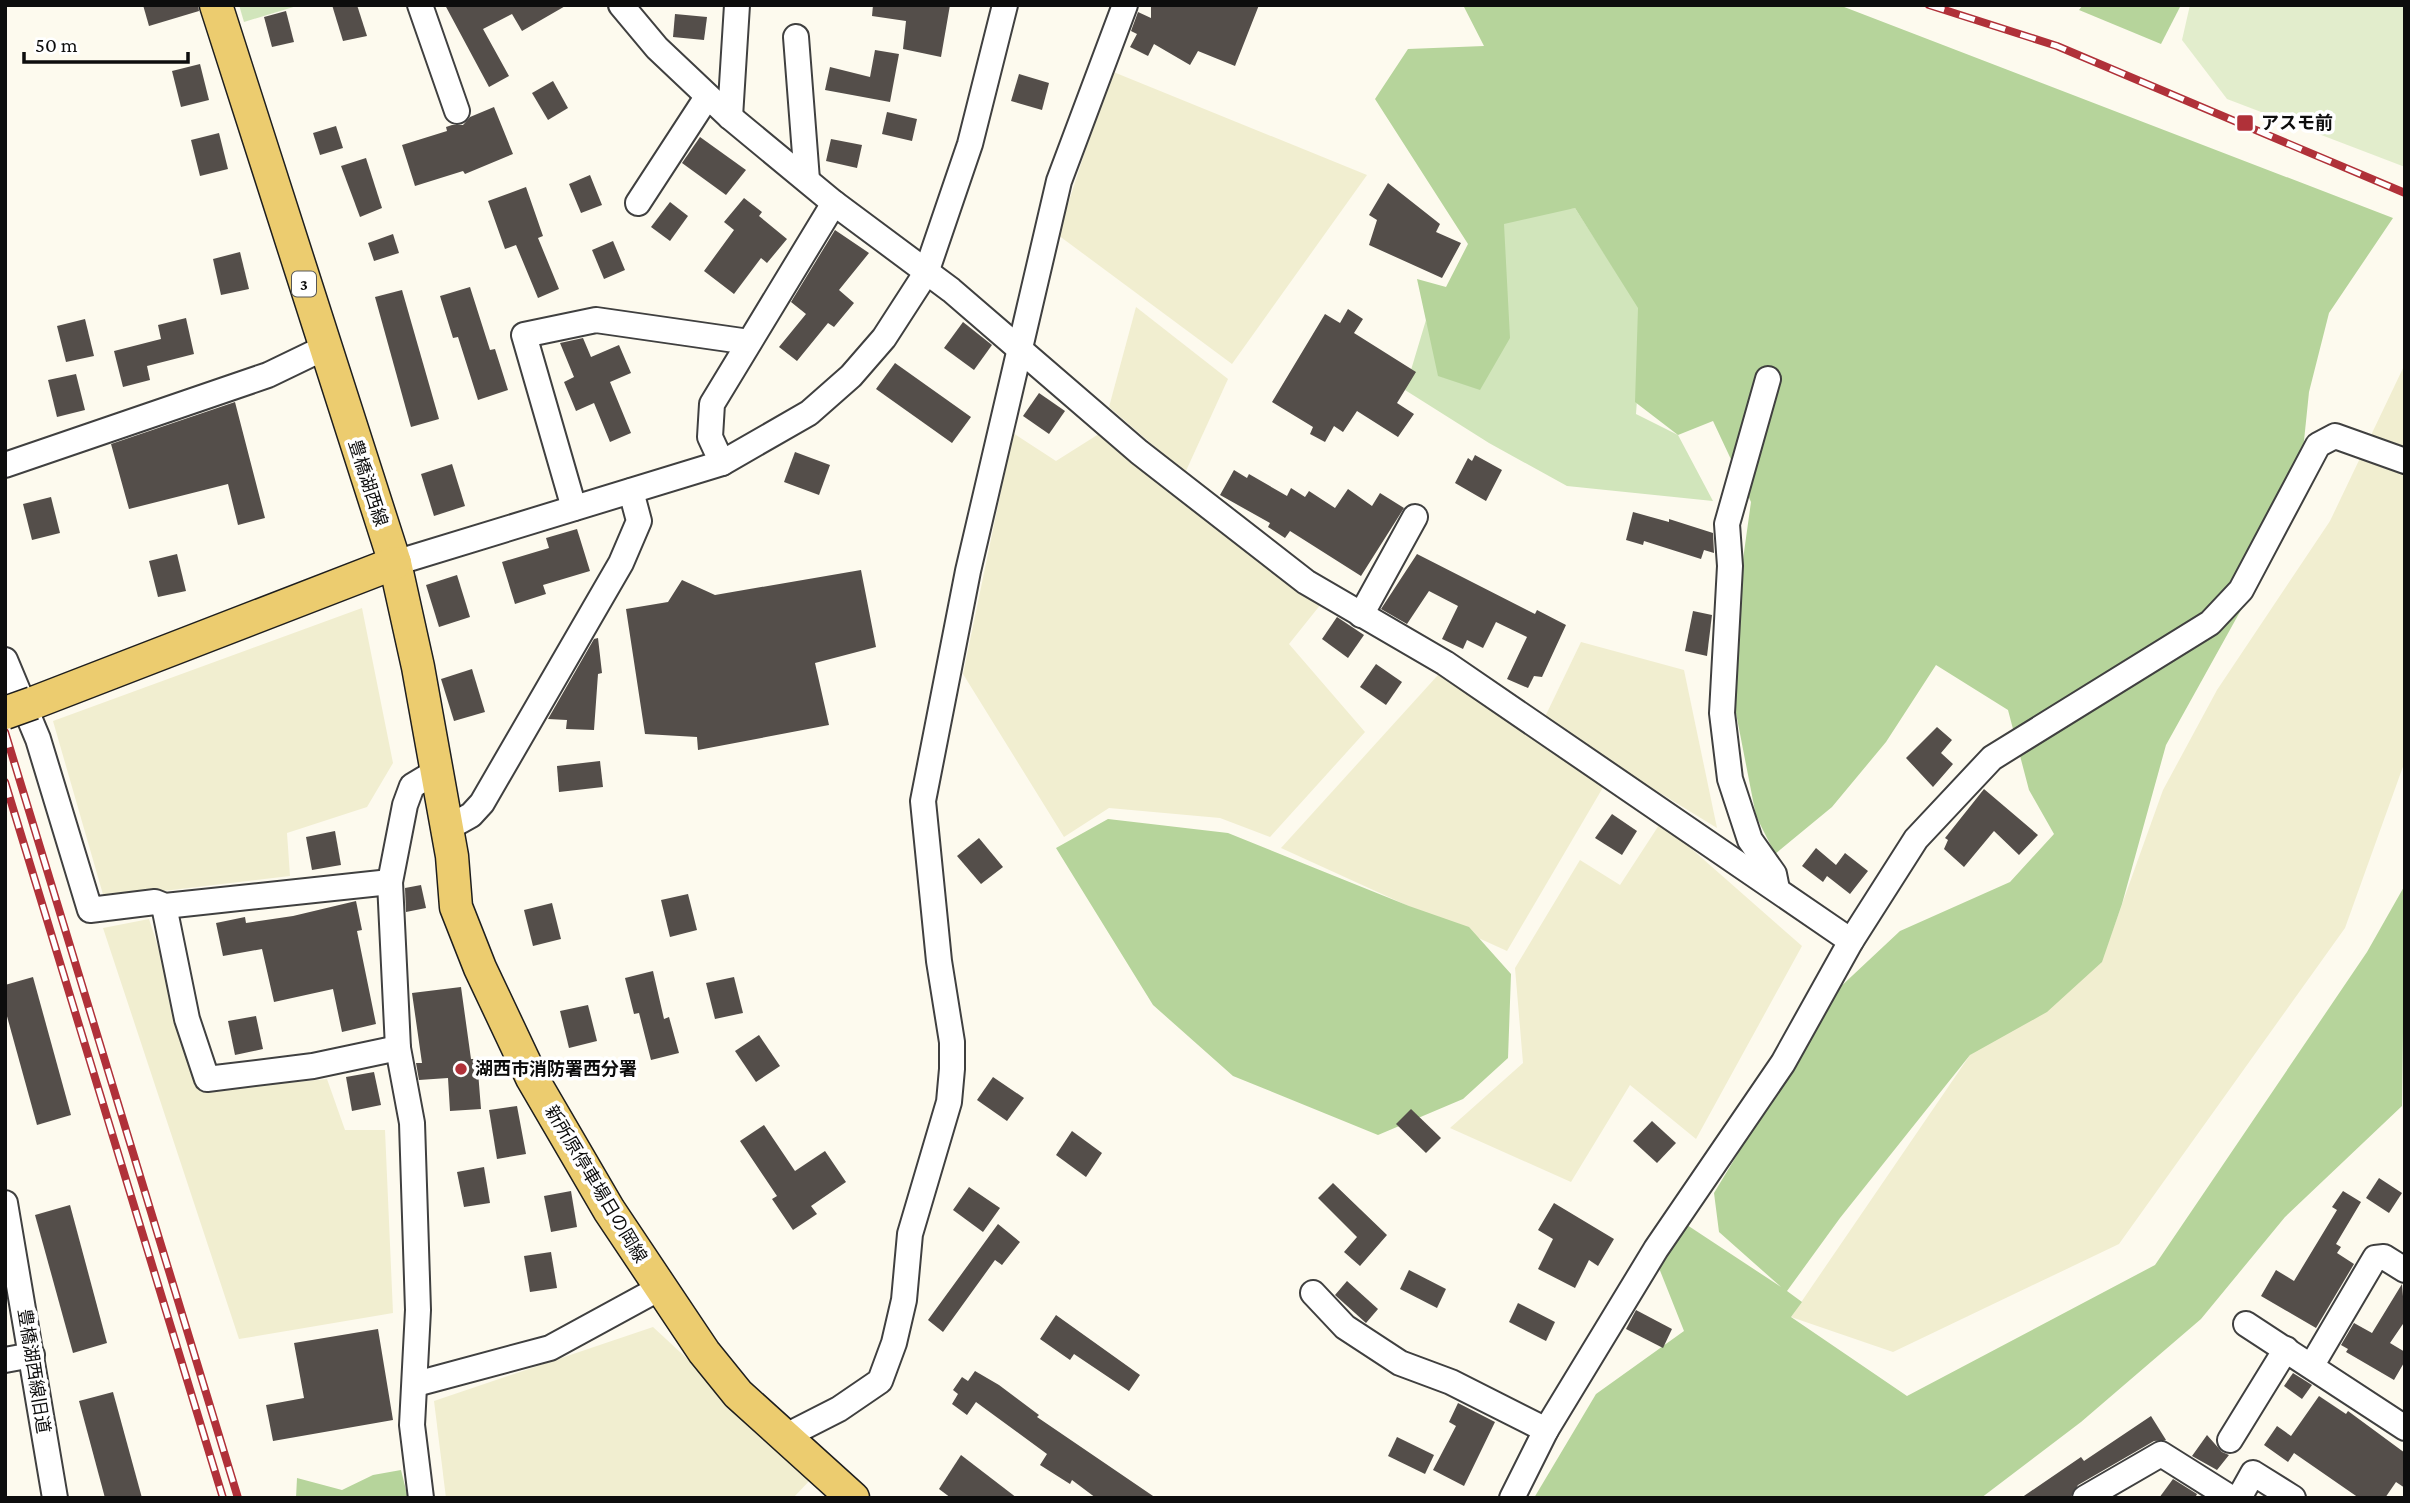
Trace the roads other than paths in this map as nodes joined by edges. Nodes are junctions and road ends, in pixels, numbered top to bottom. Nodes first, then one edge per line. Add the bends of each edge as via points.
1 (216, 5) edge
2 (420, 5) edge
3 (621, 5) edge
4 (737, 5) edge
5 (1004, 5) edge
6 (1125, 5) edge
7 (796, 37) dead end
8 (707, 97) junction
9 (457, 111) dead end
10 (730, 117) junction
11 (807, 180) junction
12 (638, 203) dead end
13 (834, 203) junction
14 (926, 273) junction
15 (749, 342) junction
16 (324, 348) junction
17 (1019, 351) junction
18 (1768, 379) dead end
19 (2405, 461) edge
20 (722, 463) junction
21 (5, 465) edge
22 (631, 491) junction
23 (574, 508) junction
24 (1415, 517) dead end
25 (395, 563) junction
26 (1361, 615) junction
27 (5, 660) edge
28 (19, 708) edge
29 (437, 771) junction
30 (446, 829) junction
31 (390, 882) junction
32 (1777, 890) junction
33 (164, 906) junction
34 (1851, 941) junction
35 (398, 1048) junction
36 (5, 1203) edge
37 (2405, 1270) edge
38 (660, 1288) junction
39 (1313, 1293) dead end
40 (2246, 1324) dead end
41 (2286, 1349) junction
42 (32, 1355) junction
43 (5, 1360) edge
44 (2312, 1365) junction
45 (415, 1384) junction
46 (2405, 1428) edge
47 (1546, 1430) junction
48 (784, 1437) junction
49 (2230, 1440) dead end
50 (844, 1495) edge
51 (55, 1498) edge
52 (421, 1498) edge
53 (1512, 1498) edge
54 (2085, 1498) edge
55 (2231, 1498) edge
56 (2239, 1498) edge
57 (2293, 1498) edge

1 - 16 main road, 豊橋湖西線 / 3
2 - 9 street
3 - 8 street
4 - 10 street
5 - 14 street via 970,144
6 - 17 street via 1059,181
7 - 11 street
8 - 10 street
8 - 12 street
10 - 11 street
11 - 13 street
13 - 14 street
13 - 15 street
14 - 17 street
14 - 20 street via 884,338 851,376 809,412
15 - 20 street via 712,404 710,437
15 - 23 street via 596,320 524,335
16 - 21 street via 268,375
16 - 25 main road, 豊橋湖西線 / 3
17 - 26 street via 1201,501 1306,582
17 - 48 street via 968,571 923,801 952,1042 949,1102 910,1234 904,1300 880,1381 839,1409
18 - 32 street via 1727,524 1730,565 1722,713 1730,779 1750,840 1774,874
19 - 34 street via 2335,436 2318,445 2241,590 2210,624 1992,758 1916,839
20 - 22 street
22 - 23 street
22 - 30 street via 639,521 635,538 482,803
23 - 25 street
24 - 26 street
25 - 28 main road
25 - 29 main road, 新所原停車場日の岡線
26 - 32 street via 1501,700
27 - 33 street via 38,739 90,911 155,902
29 - 30 main road, 新所原停車場日の岡線
29 - 31 street via 412,786
30 - 38 main road, 新所原停車場日の岡線 via 456,907 480,968 532,1078
31 - 33 street
31 - 35 street
32 - 34 street
33 - 35 street via 187,1019 207,1079 313,1066
34 - 47 street via 1783,1063 1656,1249
35 - 45 street via 413,1136 418,1252
36 - 42 street, 豊橋湖西線旧道
37 - 44 street via 2384,1257 2375,1258
38 - 45 street via 550,1348
38 - 48 main road, 新所原停車場日の岡線 via 738,1394
39 - 47 street via 1345,1327 1400,1363 1451,1382
40 - 41 street
41 - 44 street
41 - 49 street
42 - 43 street
42 - 51 street, 豊橋湖西線旧道
44 - 46 street
45 - 52 street via 412,1425
47 - 53 street
48 - 50 main road, 新所原停車場日の岡線
54 - 55 street via 2161,1454
56 - 57 street via 2253,1473

